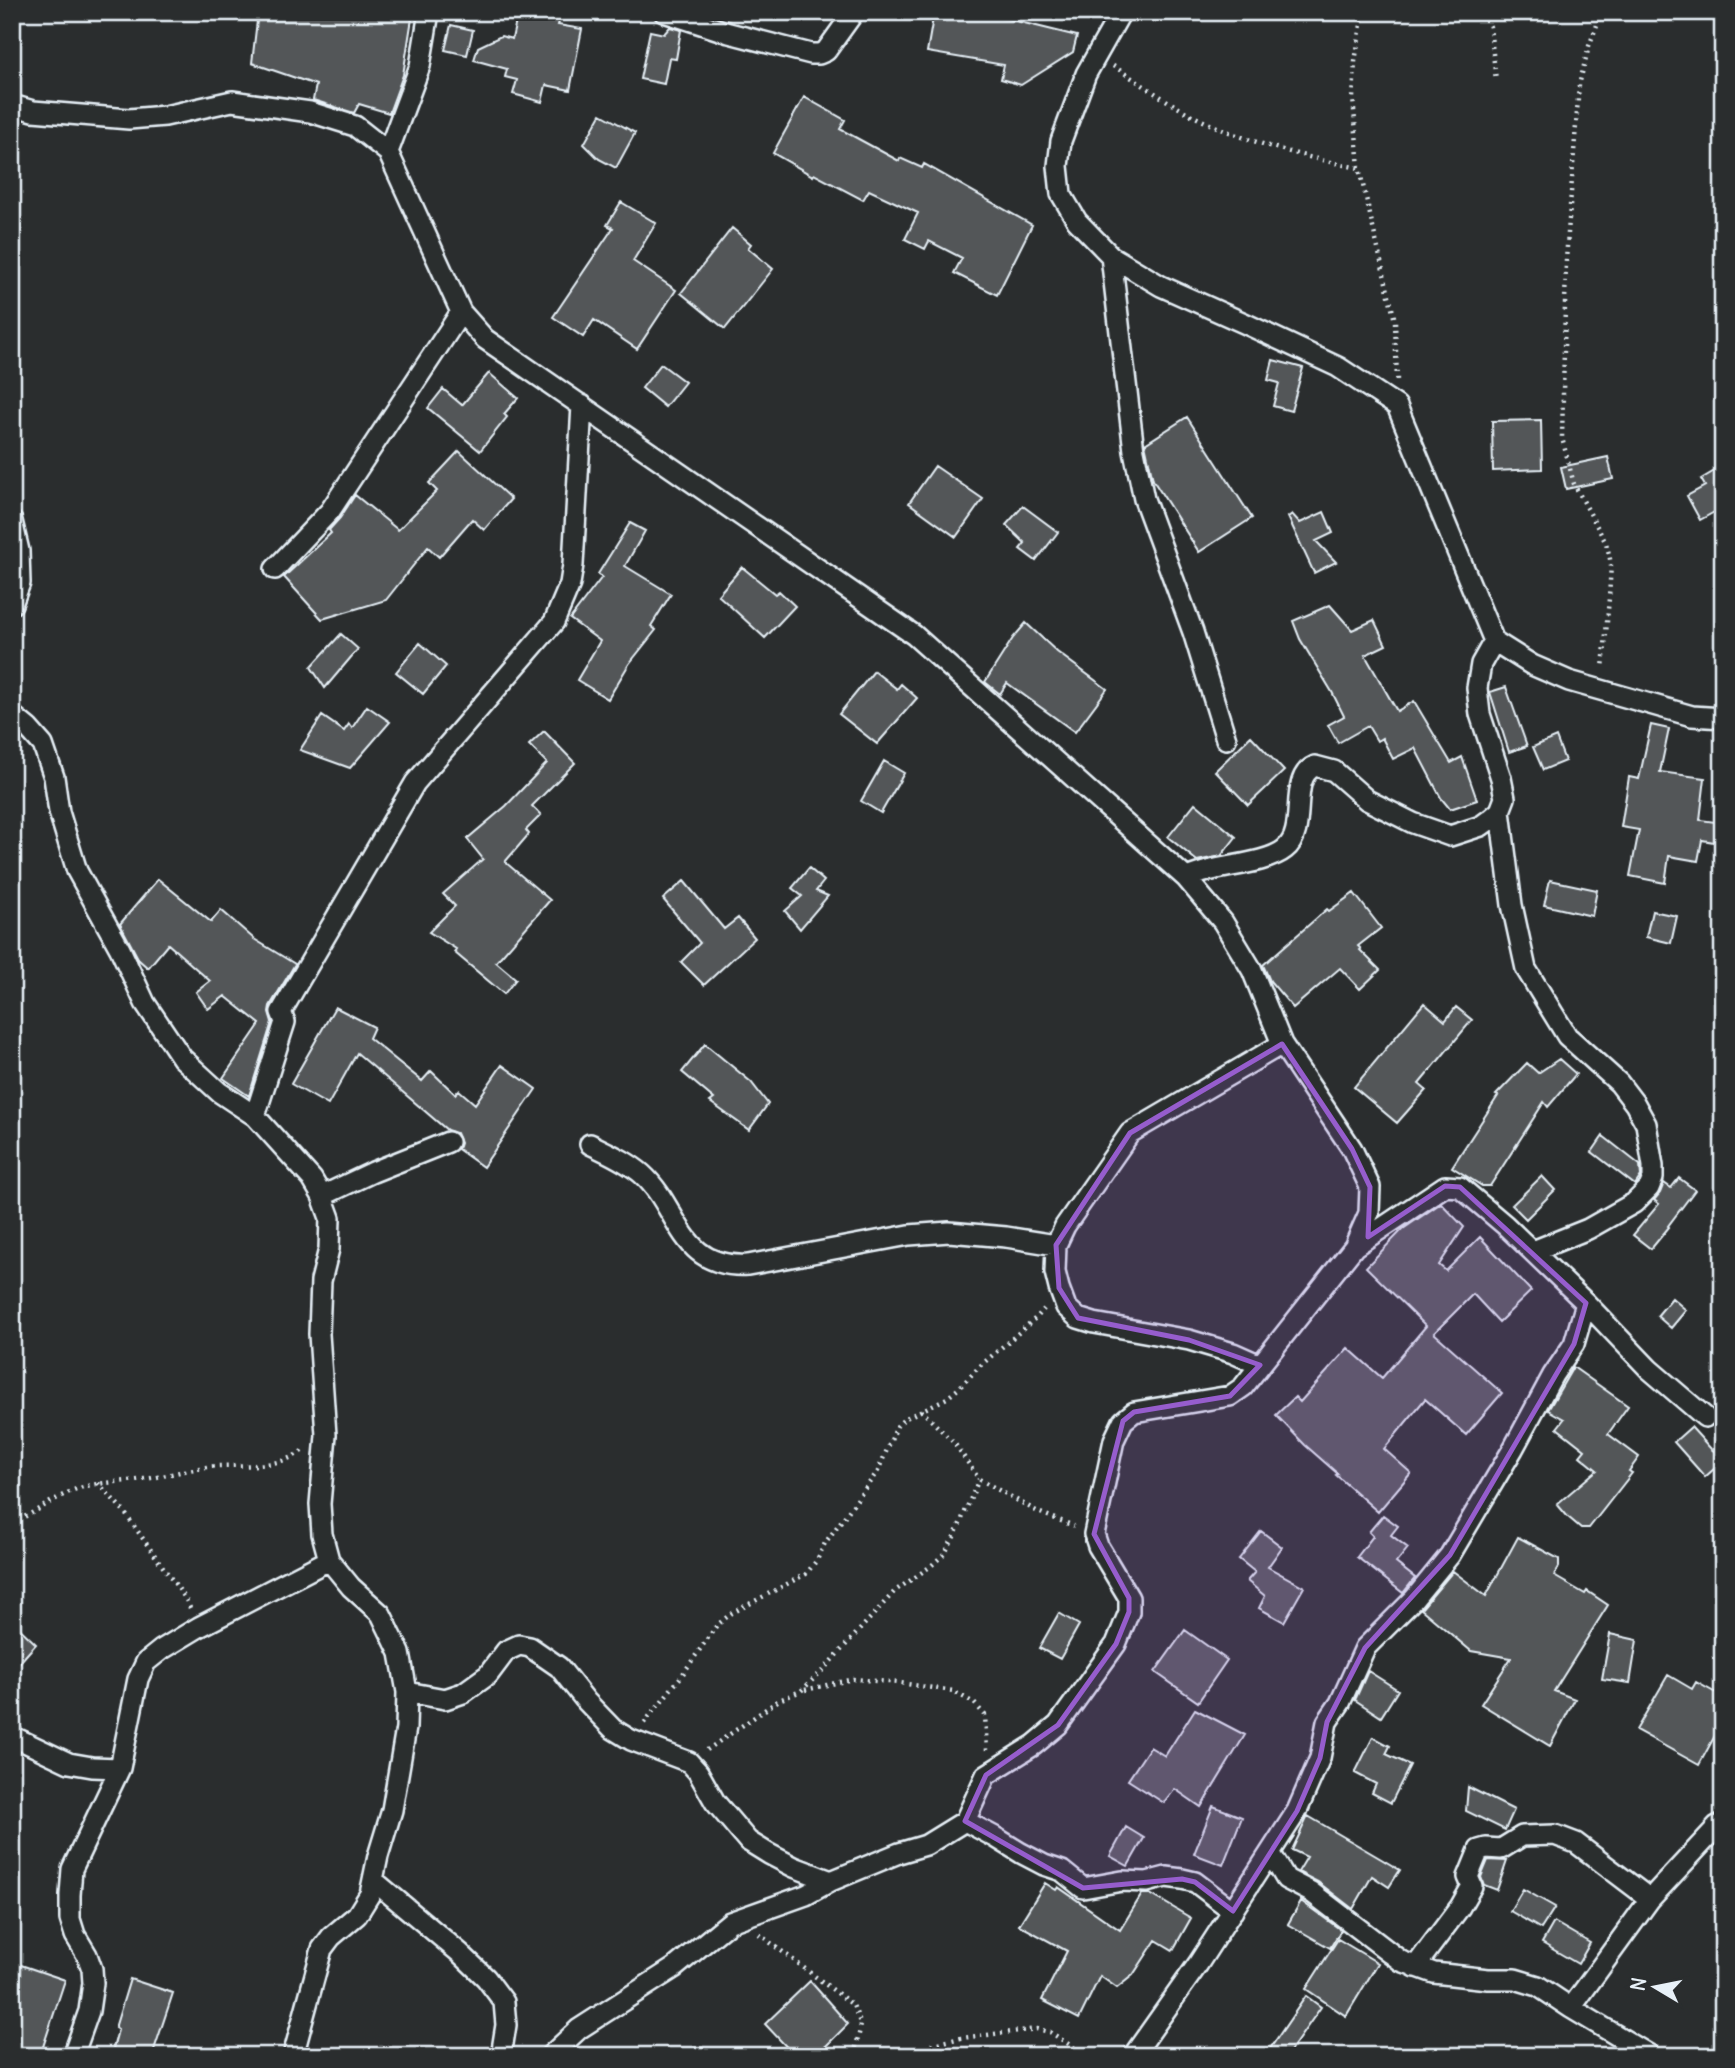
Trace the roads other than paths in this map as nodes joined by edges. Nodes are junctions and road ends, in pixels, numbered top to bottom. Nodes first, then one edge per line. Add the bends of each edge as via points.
1 (429, 12) edge
2 (664, 12) edge
3 (854, 12) edge
4 (1121, 12) edge
5 (12, 105) edge
6 (388, 152) junction
7 (1111, 256) junction
8 (461, 312) junction
9 (582, 405) junction
10 (12, 521) edge
11 (275, 569) dead end
12 (12, 604) edge
13 (1494, 641) junction
14 (12, 715) edge
15 (1723, 718) edge
16 (1226, 739) dead end
17 (1500, 811) junction
18 (1186, 878) junction
19 (1282, 1044) junction
20 (256, 1116) junction
21 (448, 1142) dead end
22 (590, 1144) dead end
23 (322, 1196) junction
24 (1056, 1245) junction
25 (1354, 1247) junction
26 (1532, 1251) junction
27 (1586, 1303) junction
28 (1260, 1365) junction
29 (1705, 1417) dead end
30 (329, 1560) junction
31 (407, 1692) junction
32 (12, 1736) edge
33 (120, 1768) junction
34 (965, 1821) junction
35 (1723, 1824) edge
36 (1271, 1854) junction
37 (373, 1880) junction
38 (831, 1881) junction
39 (1650, 1899) junction
40 (1233, 1911) junction
41 (1415, 1967) junction
42 (1571, 2008) junction
43 (73, 2056) edge
44 (293, 2056) edge
45 (502, 2056) edge
46 (550, 2056) edge
47 (1133, 2056) edge
48 (1651, 2056) edge

1 - 6 street via 419,66
2 - 3 street via 811,54 826,51
4 - 7 street via 1086,74 1061,141 1058,166 1061,194 1077,221
5 - 6 street via 129,119 232,102 310,112 355,126
6 - 8 street
7 - 13 street via 1161,286 1338,367 1397,406
7 - 16 street via 1144,499 1194,632
8 - 9 street via 485,339
8 - 11 street via 330,511
9 - 18 street via 914,635
9 - 20 street via 573,565 554,622 415,783 281,1012 285,1022
10 - 12 street via 20,583
13 - 15 street via 1569,681 1692,716
13 - 17 street via 1481,664 1477,688 1480,714 1504,791
14 - 20 street via 43,746 77,871 145,1003 182,1058 219,1092
17 - 18 street via 1481,826 1450,836 1367,800 1334,771 1315,766 1304,775 1298,825 1286,848 1266,858
17 - 26 street via 1525,969 1567,1036 1619,1083 1635,1104 1646,1124 1653,1166 1649,1188 1634,1203
18 - 19 street via 1223,922 1252,970
19 - 24 street via 1129,1133
19 - 25 street via 1352,1149 1370,1187 1369,1213
20 - 23 street
21 - 23 street
22 - 24 street via 642,1174 696,1250 733,1265 950,1232
23 - 30 street via 330,1218 321,1281 326,1435 320,1504
24 - 28 street via 1059,1288 1066,1307 1078,1318 1189,1340
25 - 26 street via 1445,1186 1460,1187
25 - 28 street
26 - 27 street
27 - 29 street
27 - 36 street via 1574,1344 1450,1555 1365,1648 1327,1722 1320,1758 1297,1811
28 - 34 street via 1230,1396 1134,1412 1123,1421 1114,1440 1094,1534 1129,1598 1129,1612 1116,1644 1058,1724 986,1775
30 - 31 street via 381,1614 400,1653
30 - 33 street via 199,1627 146,1662 138,1679
31 - 37 street via 406,1728 392,1811
31 - 38 street via 445,1699 463,1693 488,1675 506,1651 519,1645 530,1647 559,1667 613,1728 631,1740 689,1762 748,1841
32 - 33 street via 69,1763
33 - 43 street via 72,1869 70,1919 87,1955 93,1983 89,2011
34 - 38 street via 926,1845
34 - 40 street via 1044,1866 1062,1871 1083,1888 1166,1877 1195,1882
35 - 39 street
36 - 40 street
36 - 41 street via 1286,1879
37 - 44 street via 357,1915 322,1949
37 - 45 street via 477,1970 504,2002
38 - 46 street via 806,1895 737,1918 674,1968 579,2029
39 - 41 street via 1576,1843 1555,1835 1522,1836 1501,1849 1479,1850 1468,1877 1472,1886
39 - 42 street
40 - 47 street
41 - 42 street via 1457,1976 1515,1979 1538,1986
42 - 48 street

